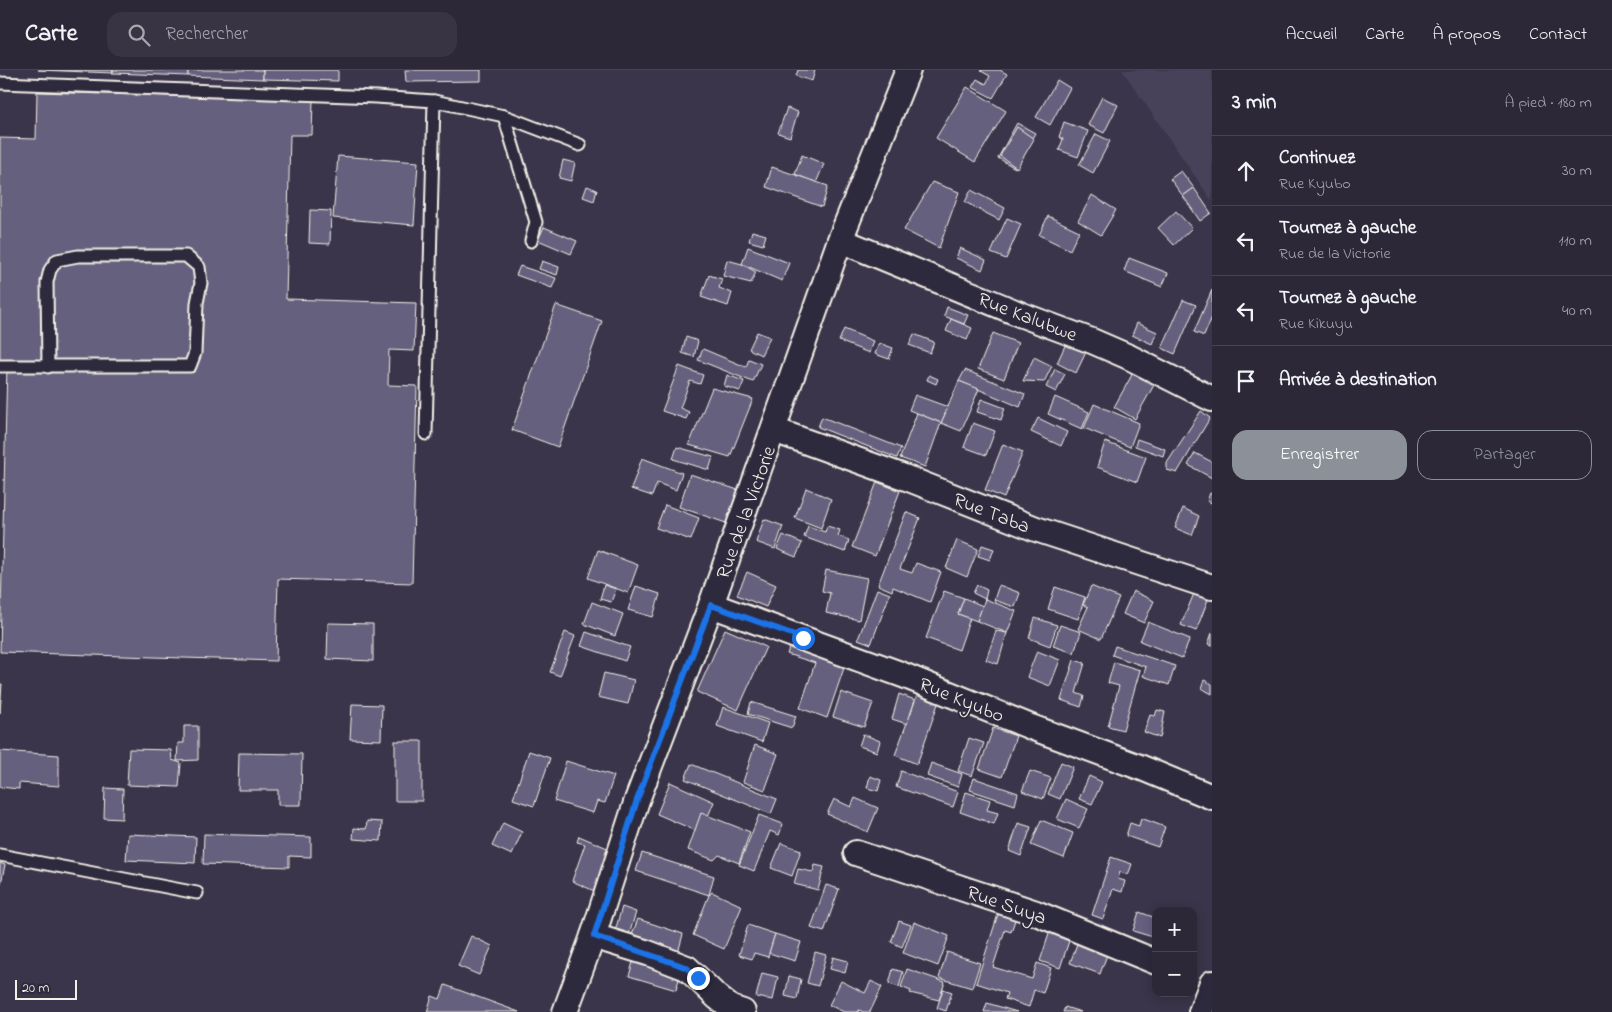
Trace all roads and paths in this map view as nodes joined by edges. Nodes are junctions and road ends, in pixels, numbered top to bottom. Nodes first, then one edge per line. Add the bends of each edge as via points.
1 (908, 70) edge
2 (0, 83) edge
3 (434, 100) junction
4 (504, 116) junction
5 (580, 145) dead end
6 (531, 240) dead end
7 (840, 240) junction
8 (0, 366) edge
9 (48, 366) junction
10 (1212, 399) edge
11 (774, 430) junction
12 (426, 434) dead end
13 (1212, 587) edge
14 (711, 605) junction
15 (1212, 796) edge
16 (856, 853) dead end
17 (0, 855) edge
18 (197, 893) dead end
19 (594, 936) junction
20 (1152, 960) edge
21 (1197, 978) edge
22 (1212, 984) edge
23 (565, 1012) edge
24 (743, 1012) edge
25 (1201, 1012) edge

1 - 7 street, Rue de la Victorie
2 - 3 lane
3 - 4 lane
3 - 12 lane
4 - 5 lane
4 - 6 lane via 536,222
7 - 10 street, Rue Kalubwe via 1092,341
7 - 11 street, Rue de la Victorie
8 - 9 lane
9 - 9 lane via 47,282 57,260 78,256 186,256 199,267 201,283 195,353 190,366
11 - 13 street, Rue Taba via 1036,530
11 - 14 street, Rue de la Victorie
14 - 15 street, Rue Kyubo via 903,675
14 - 19 street, Rue de la Victorie via 637,800
16 - 20 street, Rue Suya via 1036,913
17 - 18 lane
19 - 23 street, Rue de la Victorie
19 - 24 street via 687,968 732,1008
21 - 22 street
22 - 25 street

